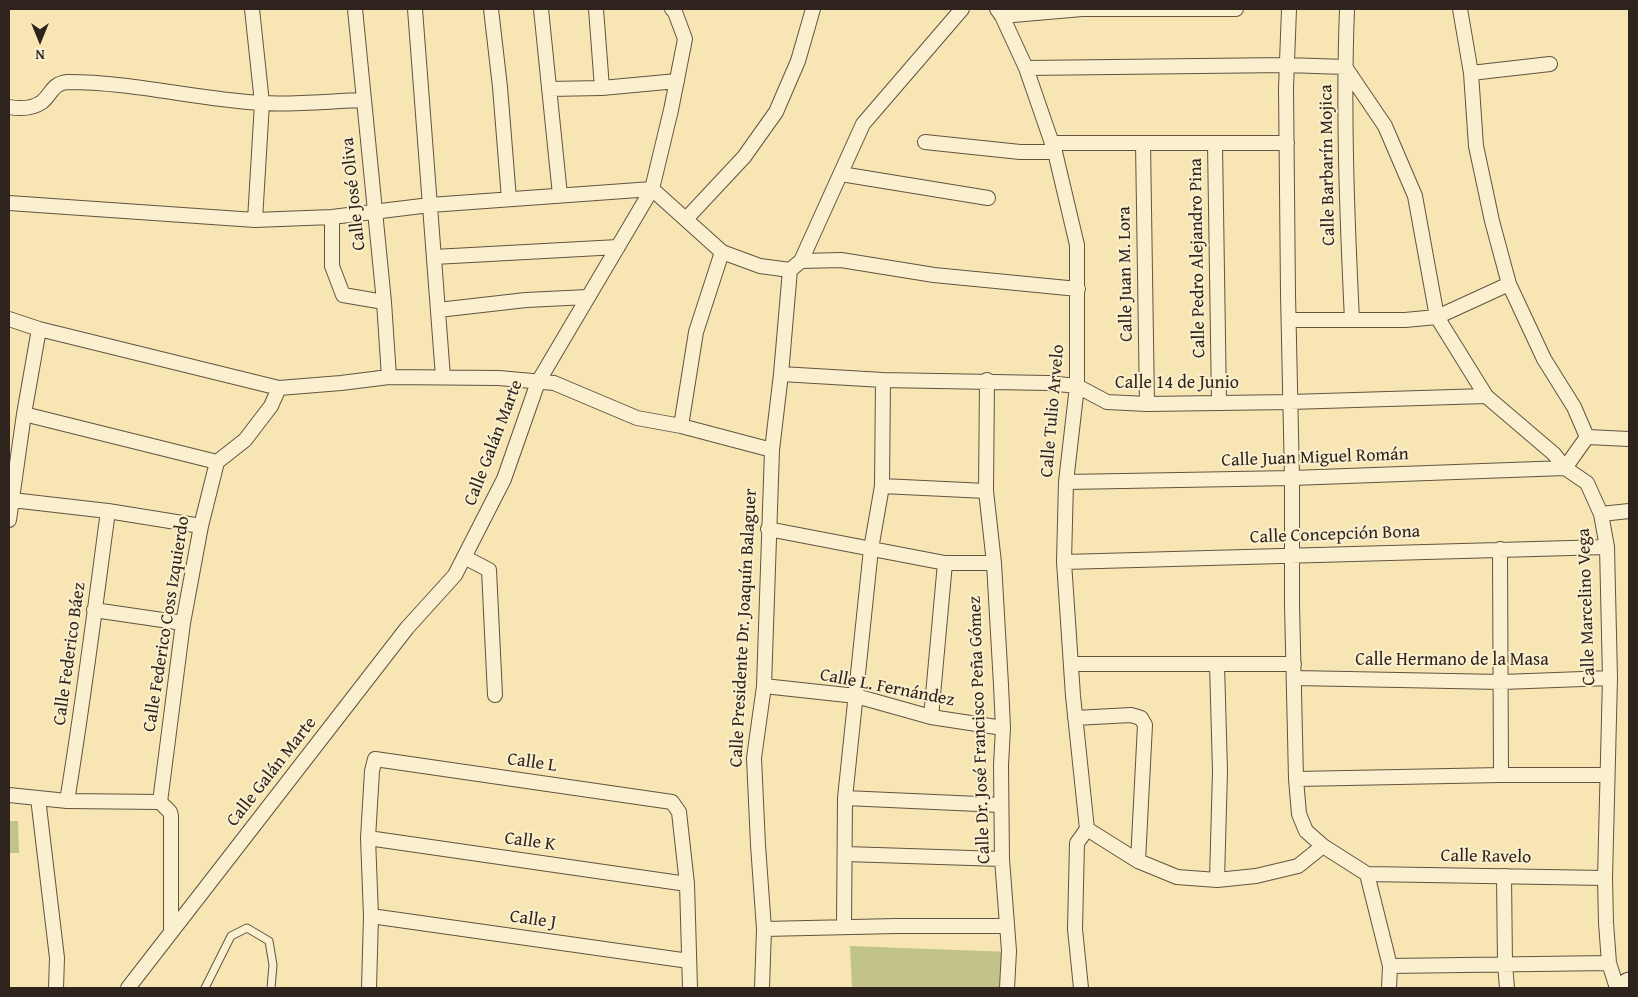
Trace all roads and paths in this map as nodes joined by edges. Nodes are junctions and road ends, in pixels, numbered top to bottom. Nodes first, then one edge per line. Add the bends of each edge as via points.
1 (252, 9) edge
2 (355, 9) edge
3 (415, 9) edge
4 (492, 9) edge
5 (541, 9) edge
6 (596, 9) edge
7 (672, 9) edge
8 (813, 9) edge
9 (962, 9) edge
10 (1236, 9) edge
11 (1289, 9) edge
12 (1347, 9) edge
13 (1460, 9) edge
14 (1000, 12) edge
15 (1550, 64) dead end
16 (1286, 65) junction
17 (1345, 67) junction
18 (1026, 68) junction
19 (1471, 73) junction
20 (676, 81) junction
21 (602, 88) junction
22 (549, 89) junction
23 (364, 100) junction
24 (262, 103) junction
25 (9, 107) edge
26 (925, 142) dead end
27 (1143, 143) junction
28 (1287, 143) junction
29 (1215, 144) junction
30 (1054, 148) junction
31 (841, 174) junction
32 (652, 189) junction
33 (560, 195) junction
34 (988, 198) dead end
35 (509, 199) junction
36 (9, 204) edge
37 (430, 205) junction
38 (374, 212) junction
39 (332, 218) junction
40 (686, 219) junction
41 (255, 220) junction
42 (618, 247) junction
43 (722, 252) junction
44 (434, 256) junction
45 (801, 261) junction
46 (790, 270) junction
47 (1509, 284) junction
48 (1078, 289) junction
49 (588, 297) junction
50 (384, 302) junction
51 (438, 310) junction
52 (1437, 317) junction
53 (9, 319) edge
54 (1289, 320) junction
55 (1352, 320) junction
56 (39, 329) junction
57 (781, 374) junction
58 (389, 377) junction
59 (443, 377) junction
60 (883, 380) junction
61 (988, 380) junction
62 (538, 382) junction
63 (1077, 386) junction
64 (279, 388) junction
65 (1486, 396) junction
66 (1219, 402) junction
67 (1290, 402) junction
68 (1147, 404) junction
69 (24, 414) junction
70 (682, 426) junction
71 (1587, 437) junction
72 (1629, 439) edge
73 (772, 450) junction
74 (216, 462) junction
75 (1566, 468) junction
76 (1292, 478) junction
77 (1066, 482) junction
78 (882, 486) junction
79 (986, 491) junction
80 (12, 500) junction
81 (1629, 511) edge
82 (108, 512) junction
83 (1602, 514) junction
84 (9, 520) edge
85 (201, 526) junction
86 (768, 529) junction
87 (1607, 547) junction
88 (870, 548) junction
89 (1500, 549) junction
90 (1292, 555) junction
91 (464, 557) junction
92 (1064, 562) junction
93 (945, 563) junction
94 (994, 563) junction
95 (94, 610) junction
96 (183, 623) junction
97 (1071, 664) junction
98 (1217, 664) junction
99 (1294, 671) junction
100 (1610, 678) junction
101 (1502, 682) junction
102 (764, 686) junction
103 (495, 695) dead end
104 (856, 696) junction
105 (931, 717) junction
106 (1075, 718) junction
107 (1003, 728) junction
108 (1501, 775) junction
109 (1607, 775) junction
110 (1296, 779) junction
111 (9, 796) edge
112 (38, 798) junction
113 (845, 798) junction
114 (67, 801) junction
115 (160, 802) junction
116 (1001, 805) junction
117 (1087, 829) junction
118 (368, 838) junction
119 (1323, 846) junction
120 (845, 854) junction
121 (1002, 859) junction
122 (1138, 861) junction
123 (1366, 874) junction
124 (1504, 876) junction
125 (1605, 878) junction
126 (1217, 880) junction
127 (688, 884) junction
128 (371, 916) junction
129 (844, 926) junction
130 (1006, 926) junction
131 (764, 929) junction
132 (171, 932) junction
133 (689, 961) junction
134 (1609, 963) junction
135 (1505, 964) junction
136 (1390, 966) junction
137 (1629, 982) edge
138 (56, 988) edge
139 (128, 988) edge
140 (205, 988) edge
141 (271, 988) edge
142 (369, 988) edge
143 (690, 988) edge
144 (762, 988) edge
145 (1007, 988) edge
146 (1081, 988) edge
147 (1389, 988) edge
148 (1507, 988) edge
149 (1618, 988) edge

1 - 24 street
2 - 23 street, Calle José Oliva
3 - 37 street
4 - 35 street
5 - 22 street
6 - 21 street
7 - 20 street, Calle Galán Marte via 685,39
8 - 40 street via 798,61 776,112 744,157
9 - 31 street via 864,124
10 - 14 street
11 - 16 street
12 - 17 street, Calle Barbarín Mojica
13 - 19 street
14 - 18 street, Calle Tulio Arvelo
15 - 19 street
16 - 17 street
16 - 18 street
16 - 28 street
17 - 52 street, Calle Marcelino Vega via 1385,126 1414,196
17 - 55 street, Calle Barbarín Mojica
18 - 30 street, Calle Tulio Arvelo
19 - 47 street via 1476,146
20 - 21 street
20 - 32 street, Calle Galán Marte
21 - 22 street
22 - 33 street
23 - 24 street
23 - 38 street, Calle José Oliva
24 - 25 street via 69,82 60,83 43,101 33,106
24 - 41 street
26 - 30 street via 1020,152
27 - 29 street
27 - 30 street
27 - 68 street, Calle Juan M. Lora
28 - 29 street
28 - 54 street
29 - 66 street, Calle Pedro Alejandro Pina
30 - 48 street, Calle Tulio Arvelo via 1077,245
31 - 34 street
31 - 45 street
32 - 33 street
32 - 40 street
32 - 42 street, Calle Galán Marte
33 - 35 street
35 - 37 street
36 - 41 street
37 - 38 street
37 - 44 street
38 - 39 street
38 - 50 street, Calle José Oliva
39 - 41 street
39 - 50 street via 332,266 343,295
40 - 43 street
42 - 44 street
42 - 49 street, Calle Galán Marte
43 - 46 street via 760,266
43 - 70 street via 696,332
44 - 51 street
45 - 46 street
45 - 48 street via 841,260 934,275
46 - 57 street, Calle Presidente Dr. Joaquín Balaguer
47 - 52 street
47 - 71 street via 1544,359 1574,407
48 - 63 street, Calle Tulio Arvelo
49 - 51 street
49 - 62 street, Calle Galán Marte
50 - 58 street, Calle José Oliva
51 - 59 street
52 - 55 street
52 - 65 street, Calle Marcelino Vega
53 - 56 street
54 - 55 street
54 - 67 street
56 - 64 street
56 - 69 street
57 - 60 street, Calle 14 de Junio
57 - 73 street, Calle Presidente Dr. Joaquín Balaguer
58 - 59 street
58 - 64 street
59 - 62 street
60 - 61 street, Calle 14 de Junio
60 - 78 street
61 - 63 street, Calle 14 de Junio
61 - 79 street, Calle Dr. José Francisco Peña Gómez
62 - 70 street via 554,383 637,418
62 - 91 street, Calle Galán Marte via 504,479
63 - 68 street, Calle 14 de Junio via 1106,402
63 - 77 street, Calle Tulio Arvelo
64 - 74 street via 271,406 245,440
65 - 67 street, Calle 14 de Junio
65 - 75 street, Calle Marcelino Vega
66 - 67 street, Calle 14 de Junio
66 - 68 street, Calle 14 de Junio
67 - 76 street
69 - 74 street
69 - 80 street
70 - 73 street
71 - 72 street
71 - 75 street
73 - 86 street, Calle Presidente Dr. Joaquín Balaguer
74 - 85 street, Calle Federico Coss Izquierdo
75 - 76 street, Calle Juan Miguel Román
75 - 83 street, Calle Marcelino Vega via 1587,483
76 - 77 street, Calle Juan Miguel Román
76 - 90 street
77 - 92 street, Calle Tulio Arvelo
78 - 79 street
78 - 88 street
79 - 94 street, Calle Dr. José Francisco Peña Gómez
80 - 82 street
80 - 84 street
81 - 83 street
82 - 85 street
82 - 95 street, Calle Federico Báez
83 - 87 street, Calle Marcelino Vega
85 - 96 street, Calle Federico Coss Izquierdo
86 - 88 street
86 - 102 street, Calle Presidente Dr. Joaquín Balaguer
87 - 89 street, Calle Concepción Bona
87 - 100 street, Calle Marcelino Vega
88 - 93 street
88 - 104 street
89 - 90 street, Calle Concepción Bona
89 - 101 street
90 - 92 street, Calle Concepción Bona
90 - 99 street
91 - 103 street via 489,570
91 - 132 street, Calle Galán Marte via 455,574 407,628
92 - 97 street, Calle Tulio Arvelo
93 - 94 street
93 - 105 street
94 - 107 street, Calle Dr. José Francisco Peña Gómez
95 - 96 street
95 - 114 street, Calle Federico Báez
96 - 115 street, Calle Federico Coss Izquierdo
97 - 98 street, Calle Hermano de la Masa
97 - 106 street, Calle Tulio Arvelo
98 - 99 street, Calle Hermano de la Masa
98 - 126 street via 1220,771
99 - 101 street, Calle Hermano de la Masa
99 - 110 street
100 - 101 street, Calle Hermano de la Masa
100 - 109 street, Calle Marcelino Vega
101 - 108 street
102 - 104 street, Calle L. Fernández
102 - 131 street, Calle Presidente Dr. Joaquín Balaguer via 754,758
104 - 105 street, Calle L. Fernández
104 - 113 street
105 - 107 street, Calle L. Fernández
106 - 117 street, Calle Tulio Arvelo
106 - 122 street via 1131,715 1141,718 1145,725
107 - 116 street, Calle Dr. José Francisco Peña Gómez
108 - 109 street
108 - 110 street
109 - 125 street, Calle Marcelino Vega
110 - 119 street via 1299,814 1306,831
111 - 112 street
112 - 114 street
112 - 138 street via 57,958
113 - 116 street
113 - 120 street
114 - 115 street
115 - 132 street via 171,816
116 - 121 street, Calle Dr. José Francisco Peña Gómez
117 - 122 street
117 - 146 street via 1077,843 1075,929
118 - 127 street, Calle K
118 - 127 street, Calle L via 375,759 672,802 679,812
118 - 128 street
119 - 123 street
119 - 126 street via 1298,866 1256,876
120 - 121 street
120 - 129 street
121 - 130 street, Calle Dr. José Francisco Peña Gómez
122 - 126 street via 1177,877
123 - 124 street, Calle Ravelo
123 - 136 street
124 - 125 street, Calle Ravelo
124 - 135 street
125 - 134 street, Calle Marcelino Vega
127 - 133 street
128 - 133 street, Calle J
128 - 142 street
129 - 130 street
129 - 131 street
130 - 145 street, Calle Dr. José Francisco Peña Gómez via 1009,951
131 - 144 street, Calle Presidente Dr. Joaquín Balaguer
132 - 139 street, Calle Galán Marte
133 - 143 street
134 - 135 street
134 - 149 street, Calle Marcelino Vega
135 - 136 street
135 - 148 street
136 - 147 street
137 - 149 main road
140 - 141 lane via 231,936 246,928 269,941 273,965

